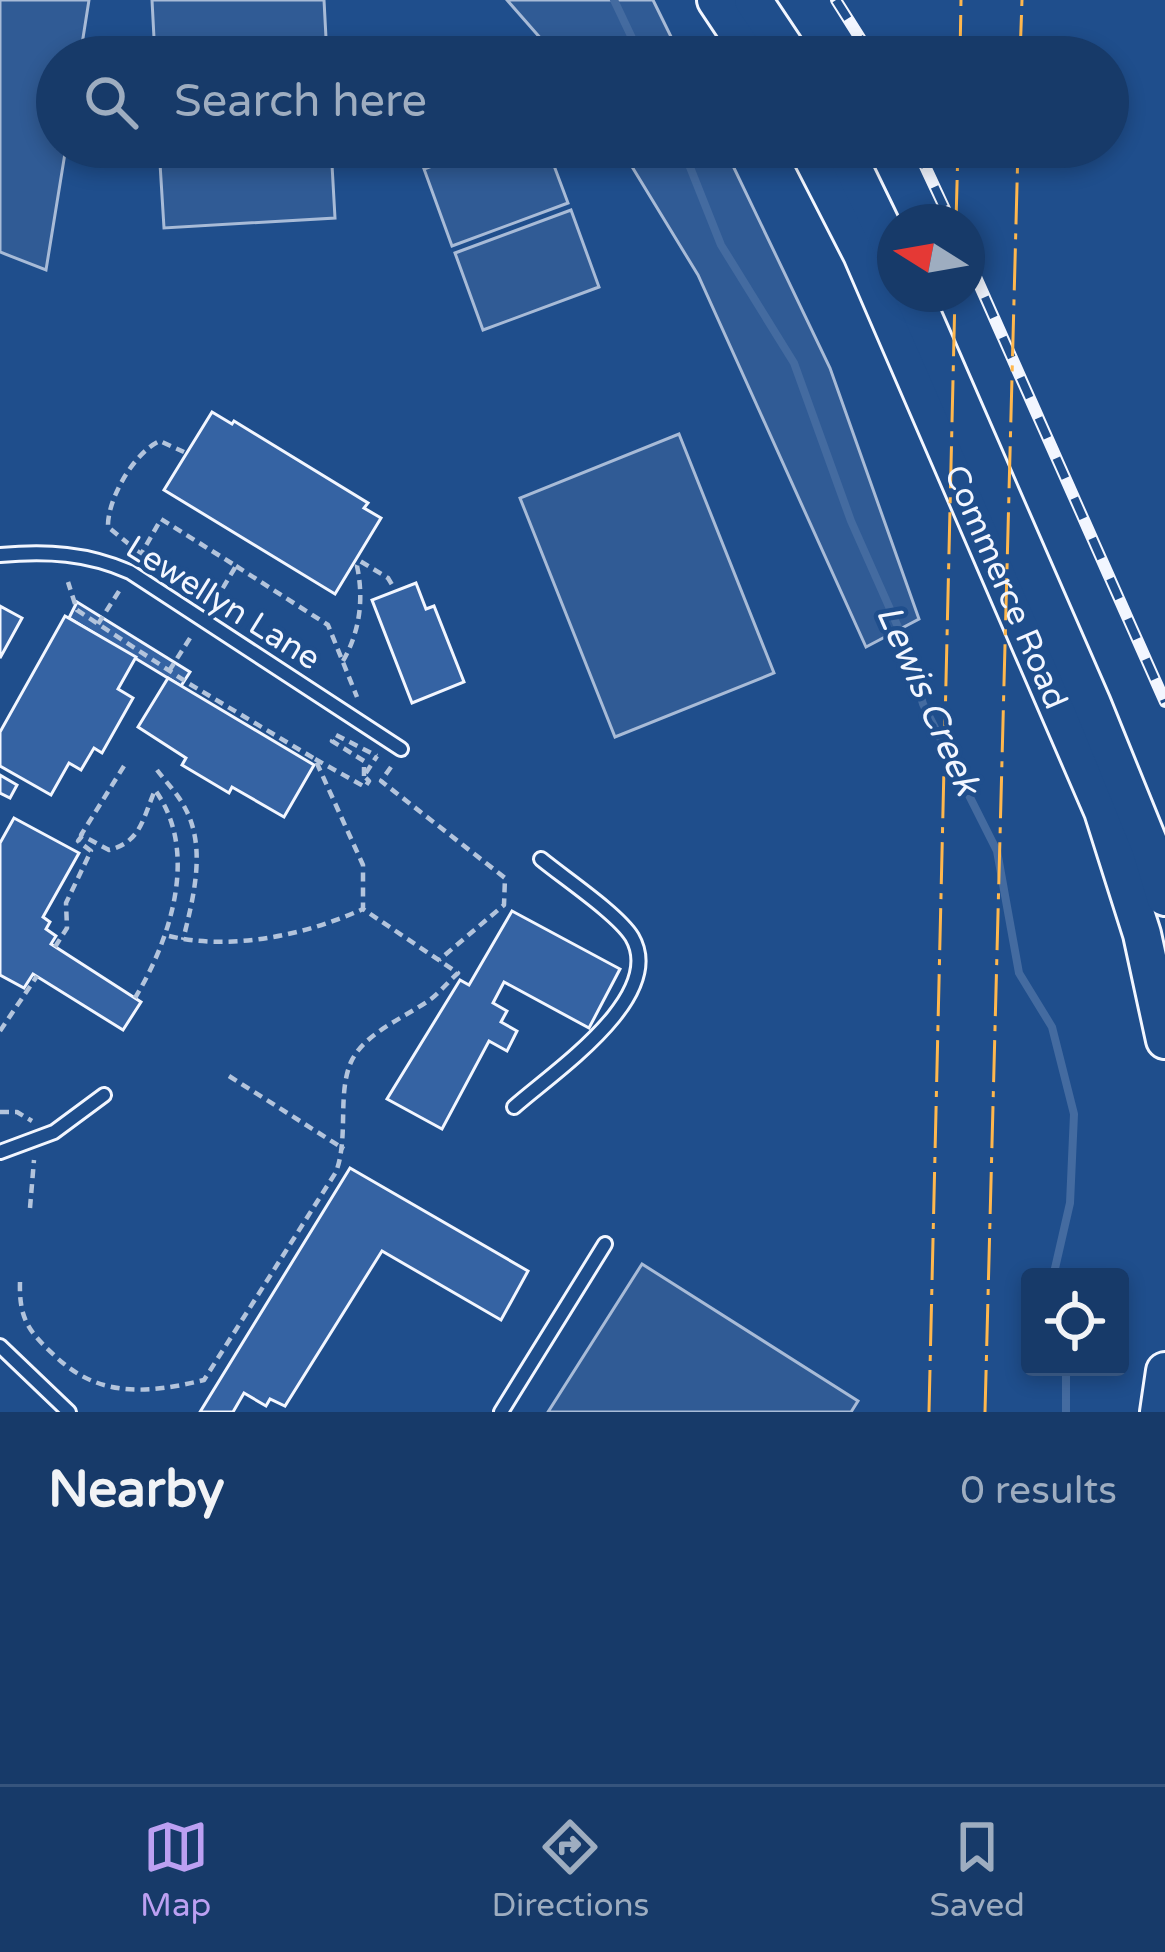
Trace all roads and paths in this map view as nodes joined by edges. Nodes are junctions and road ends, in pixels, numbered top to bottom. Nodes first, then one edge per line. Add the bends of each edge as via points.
1 (716, 0) edge
2 (753, 0) edge
3 (740, 36) edge
4 (776, 36) edge
5 (818, 168) edge
6 (853, 168) edge
7 (877, 217) edge
8 (921, 312) edge
9 (184, 452) dead end
10 (0, 554) edge
11 (141, 554) junction
12 (137, 561) dead end
13 (236, 566) junction
14 (68, 582) dead end
15 (124, 582) dead end
16 (394, 588) dead end
17 (212, 606) dead end
18 (98, 624) junction
19 (197, 629) dead end
20 (343, 661) junction
21 (169, 671) junction
22 (362, 710) dead end
23 (401, 749) dead end
24 (376, 755) junction
25 (315, 759) junction
26 (124, 766) dead end
27 (157, 770) dead end
28 (364, 776) junction
29 (82, 836) junction
30 (1134, 851) junction
31 (541, 859) dead end
32 (1165, 897) edge
33 (363, 909) junction
34 (167, 936) junction
35 (183, 940) junction
36 (55, 947) dead end
37 (439, 960) junction
38 (37, 976) dead end
39 (135, 998) dead end
40 (0, 1031) edge
41 (1165, 1040) edge
42 (229, 1076) dead end
43 (104, 1095) dead end
44 (514, 1107) dead end
45 (0, 1112) edge
46 (32, 1121) dead end
47 (344, 1149) junction
48 (0, 1153) edge
49 (34, 1157) dead end
50 (30, 1208) dead end
51 (605, 1244) dead end
52 (20, 1282) dead end
53 (0, 1346) edge
54 (1165, 1370) edge
55 (69, 1412) edge
56 (501, 1412) edge
57 (1159, 1412) edge

1 - 3 main road
2 - 4 main road
5 - 30 main road, Commerce Road
6 - 7 main road
8 - 30 main road, Commerce Road via 1093,704
9 - 11 path via 152,444 112,502 108,527
10 - 23 lane, Lewellyn Lane via 87,556 130,572
11 - 12 path
11 - 13 path via 161,520
13 - 17 path
13 - 20 path via 328,625
14 - 18 path via 77,610
15 - 18 path
16 - 20 path via 357,566 361,609
18 - 21 path
19 - 21 path
20 - 22 path
21 - 25 path
24 - 28 path
24 - 28 path via 336,735 332,741 364,761
24 - 37 path via 392,766 381,781 506,878 504,905
25 - 28 path via 365,787
25 - 33 path via 363,865
26 - 29 path
27 - 35 path via 187,810 194,837 196,886
29 - 34 path via 109,850 126,846 139,834 155,790 175,831
29 - 36 path via 91,851
30 - 32 main road, Commerce Road
30 - 41 main road, Commerce Road
31 - 44 lane via 626,929 638,950 636,981 611,1020
33 - 35 path via 289,934
33 - 37 path
34 - 35 path
34 - 39 path
37 - 47 path via 458,973 351,1062
38 - 40 path
42 - 47 path
43 - 48 lane via 54,1132
45 - 46 path
47 - 52 path via 203,1380 164,1390 110,1388 75,1376 20,1310
49 - 50 path
51 - 56 lane
53 - 55 lane
54 - 57 main road

